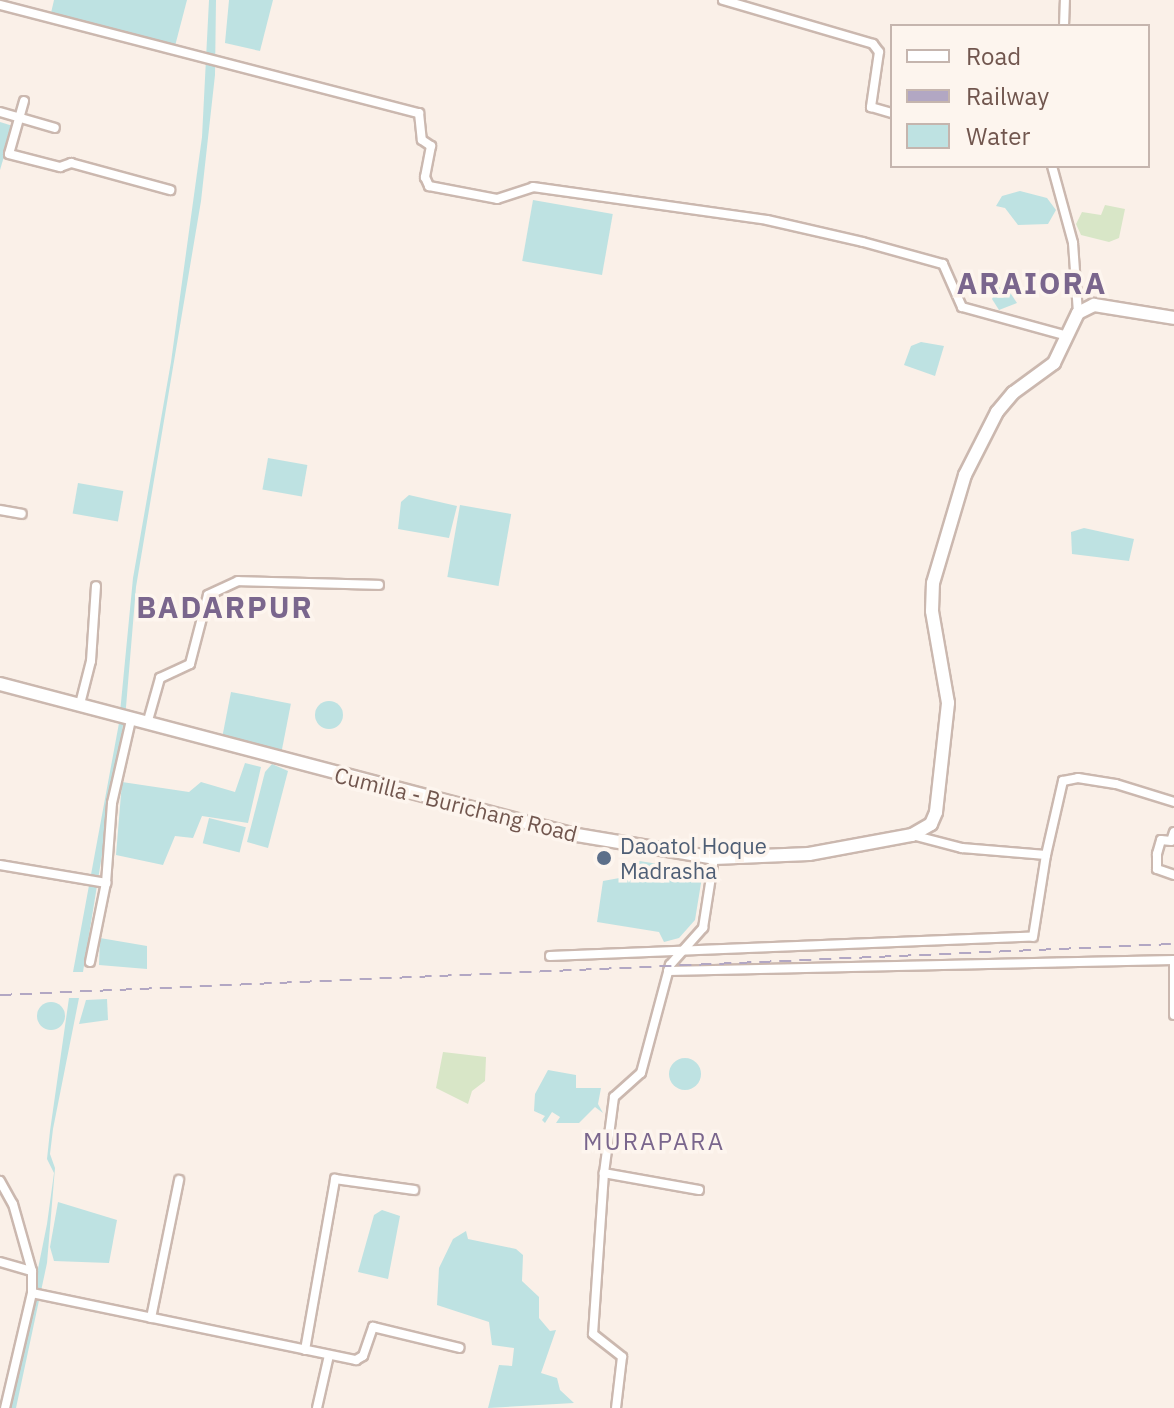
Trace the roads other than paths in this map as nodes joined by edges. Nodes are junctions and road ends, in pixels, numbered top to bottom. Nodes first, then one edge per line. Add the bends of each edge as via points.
1 (723, 0) edge
2 (1065, 0) edge
3 (0, 5) edge
4 (1064, 24) edge
5 (24, 101) dead end
6 (0, 112) edge
7 (890, 112) edge
8 (19, 117) junction
9 (55, 128) dead end
10 (1053, 168) edge
11 (170, 190) dead end
12 (1078, 313) junction
13 (1174, 318) edge
14 (1068, 336) junction
15 (0, 510) edge
16 (22, 514) dead end
17 (379, 585) dead end
18 (96, 586) dead end
19 (0, 684) edge
20 (80, 704) junction
21 (131, 720) junction
22 (147, 724) junction
23 (1174, 802) edge
24 (1174, 832) edge
25 (912, 835) junction
26 (1046, 855) junction
27 (714, 858) junction
28 (0, 865) edge
29 (1174, 875) edge
30 (103, 882) junction
31 (677, 954) junction
32 (550, 956) dead end
33 (1174, 960) edge
34 (90, 962) dead end
35 (668, 971) junction
36 (1174, 1015) edge
37 (604, 1173) junction
38 (179, 1180) dead end
39 (0, 1181) edge
40 (414, 1190) dead end
41 (699, 1190) dead end
42 (0, 1262) edge
43 (32, 1271) junction
44 (32, 1293) junction
45 (151, 1318) junction
46 (460, 1348) dead end
47 (305, 1350) junction
48 (329, 1355) junction
49 (5, 1408) edge
50 (317, 1408) edge
51 (616, 1408) edge

1 - 7 street via 873,44 879,52 871,107
2 - 4 street
3 - 14 street via 419,113 422,140 431,146 425,177 429,186 497,199 533,187 767,220 863,242 943,264 962,307
5 - 8 street
6 - 8 street
8 - 9 street
8 - 11 street via 9,154 60,167 71,163
10 - 12 street via 1073,243
12 - 13 main road via 1094,305
12 - 14 main road
14 - 25 main road via 1054,363 997,412 965,475 933,583 932,611 948,703 936,812 931,824
15 - 16 street
17 - 22 street via 238,581 208,595 190,664 160,678
18 - 20 street via 91,661
19 - 20 main road, Cumilla - Burichang Road
20 - 21 main road, Cumilla - Burichang Road
21 - 22 main road, Cumilla - Burichang Road
21 - 30 street via 112,803
22 - 27 main road, Cumilla - Burichang Road via 571,834
23 - 26 street via 1116,784 1063,781
24 - 29 street via 1171,841 1161,840 1157,869
25 - 26 street via 962,848
25 - 27 main road, Cumilla - Burichang Road via 809,854
26 - 31 street via 1033,937
27 - 31 street via 703,928
28 - 30 street
30 - 34 street
31 - 32 street
31 - 35 street
33 - 35 street
33 - 36 street
35 - 37 street via 641,1073 614,1097
37 - 41 street
37 - 51 street via 593,1334 622,1357
38 - 45 street
39 - 43 street via 13,1204
40 - 47 street via 335,1179
42 - 43 street
43 - 44 street
44 - 45 street
44 - 49 street
45 - 47 street
46 - 48 street via 373,1327 359,1360
47 - 48 street
48 - 50 street

